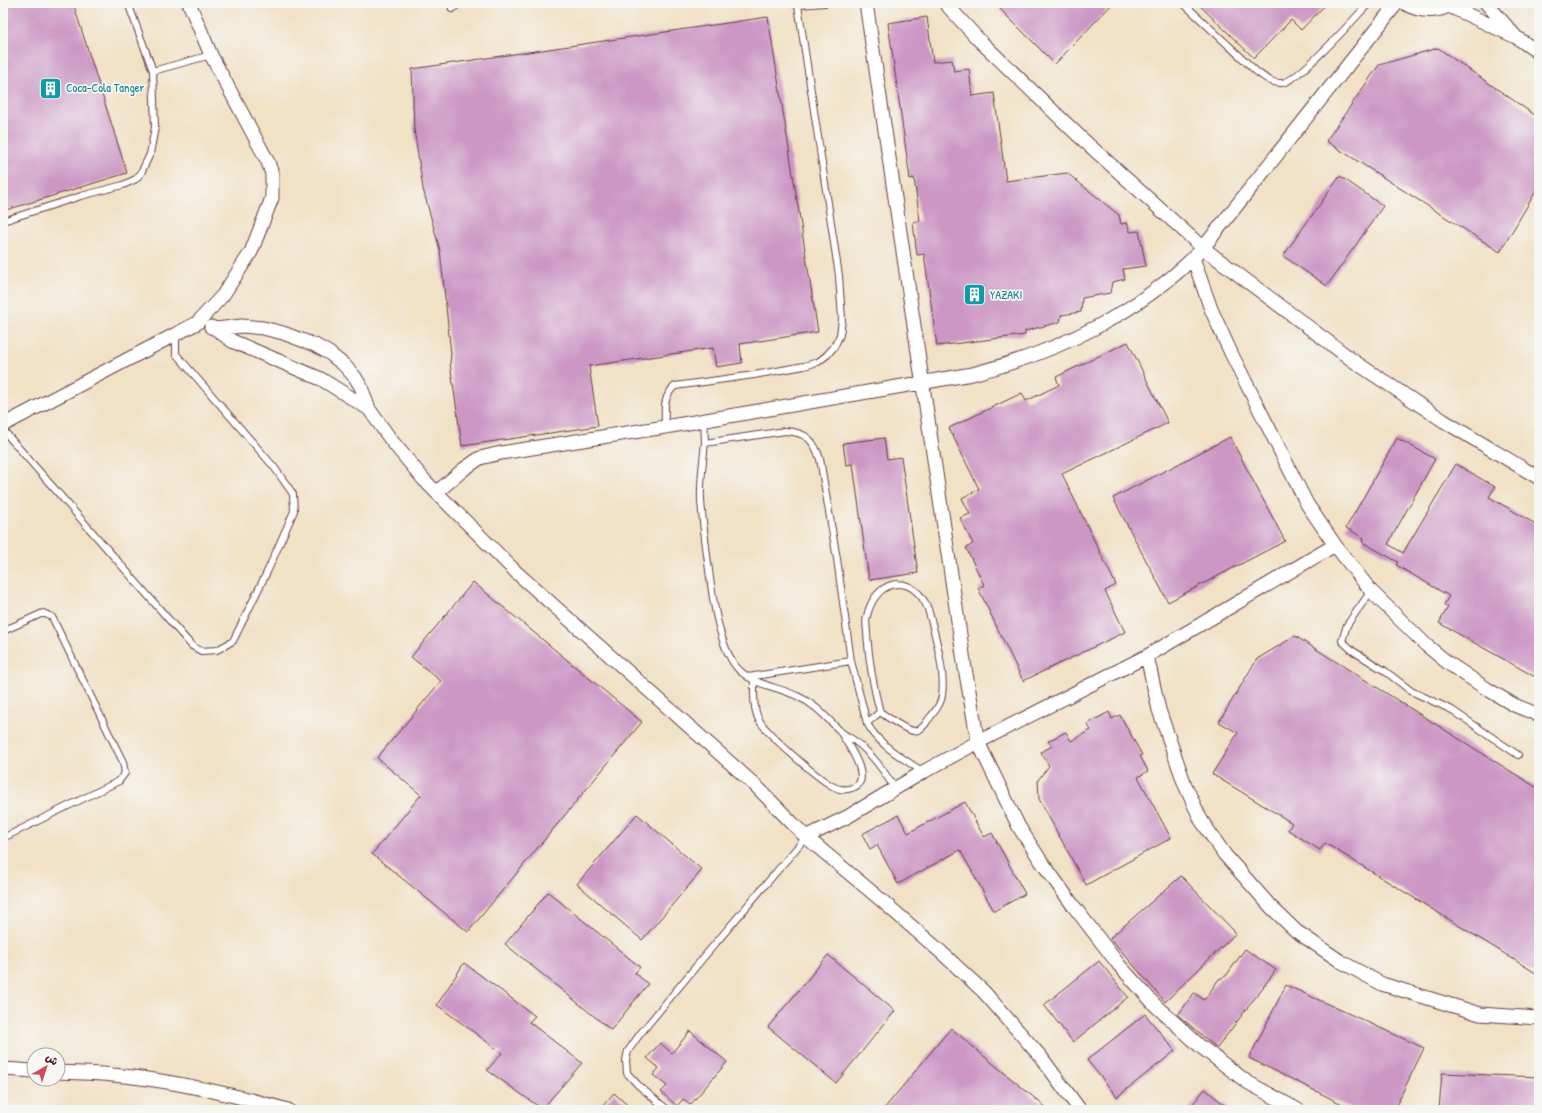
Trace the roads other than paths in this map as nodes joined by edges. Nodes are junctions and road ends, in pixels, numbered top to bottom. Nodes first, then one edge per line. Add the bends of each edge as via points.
1 (128, 3) edge
2 (190, 3) edge
3 (460, 3) edge
4 (791, 3) edge
5 (825, 3) edge
6 (866, 3) edge
7 (945, 3) edge
8 (1183, 3) edge
9 (1369, 3) edge
10 (1397, 3) edge
11 (1404, 3) edge
12 (1486, 3) edge
13 (1451, 4) edge
14 (798, 5) junction
15 (452, 9) dead end
16 (1516, 37) junction
17 (1539, 53) edge
18 (211, 55) junction
19 (153, 71) junction
20 (3, 221) edge
21 (1203, 248) junction
22 (1193, 258) junction
23 (197, 323) junction
24 (216, 329) junction
25 (176, 335) junction
26 (923, 383) junction
27 (369, 409) junction
28 (704, 419) junction
29 (3, 425) edge
30 (665, 427) junction
31 (3, 430) edge
32 (706, 443) junction
33 (1539, 478) edge
34 (437, 492) junction
35 (1335, 545) junction
36 (1371, 591) junction
37 (3, 631) edge
38 (1147, 656) junction
39 (851, 661) junction
40 (748, 677) junction
41 (754, 680) junction
42 (880, 712) junction
43 (1538, 712) edge
44 (867, 723) junction
45 (840, 731) junction
46 (978, 742) junction
47 (1518, 755) dead end
48 (923, 772) junction
49 (896, 789) junction
50 (806, 837) junction
51 (3, 838) edge
52 (1539, 1018) edge
53 (3, 1069) edge
54 (26, 1070) edge
55 (66, 1072) edge
56 (288, 1110) edge
57 (668, 1110) edge
58 (1080, 1110) edge
59 (1298, 1110) edge

1 - 19 lane
2 - 18 street
3 - 15 lane
4 - 14 lane
5 - 14 lane
6 - 26 street
7 - 21 street via 978,39 1079,136
8 - 9 lane via 1257,72 1267,79 1282,83 1294,77 1314,60
10 - 21 street
11 - 13 street via 1423,10 1436,10
12 - 16 street
13 - 16 street
14 - 30 lane via 839,276 842,319 840,335 834,347 818,362 754,375 675,386 666,394
16 - 17 street
18 - 19 lane
18 - 23 street via 268,162 272,174 272,198 251,252 223,295
19 - 20 lane via 155,127 150,154 136,179
21 - 22 street
21 - 33 street via 1355,362 1444,421
22 - 26 street via 1163,285 1112,319 1040,354 999,367
22 - 35 street via 1211,309 1231,353 1307,504
23 - 24 street
23 - 25 street
24 - 27 street via 232,341 321,379
24 - 27 street via 242,326 263,328 315,345 344,365 355,377
25 - 29 street
25 - 31 lane via 176,354 274,468 293,494 294,511 233,641 217,650 201,651 192,646
26 - 28 street
26 - 46 street
27 - 34 street via 405,458
28 - 30 street
28 - 32 lane
30 - 34 street via 480,458
32 - 39 lane via 794,432 808,437 816,447 836,552
32 - 40 lane via 701,500 714,600 728,652 739,670
34 - 50 street via 516,572 756,786
35 - 36 street
35 - 38 street
36 - 43 street via 1448,663 1514,705
36 - 47 lane via 1347,625 1342,642 1411,691 1452,710
37 - 51 lane via 43,613 52,617 123,762 125,773 119,781
38 - 46 street
38 - 52 street via 1159,710 1185,785 1201,820 1225,855 1296,931 1340,961 1382,984 1480,1014
39 - 40 lane
39 - 44 lane
40 - 41 lane
41 - 45 lane via 797,695 821,711
41 - 45 lane via 756,710 766,729 821,778 834,787 845,790 855,787 859,782 861,769
42 - 42 lane via 915,731 923,727 942,697 939,652 929,610 923,598 913,588 902,584 886,587 879,593 866,617 874,692
42 - 44 lane
44 - 48 lane via 880,740
45 - 49 lane via 856,742 876,762
46 - 48 street
46 - 59 street via 1019,827 1041,861 1119,965 1156,1006 1200,1046 1247,1082
48 - 49 street
49 - 50 street
50 - 57 lane via 628,1051 627,1073
50 - 58 street via 886,904 984,992 1041,1057
53 - 54 street
55 - 56 street via 166,1082 232,1095

